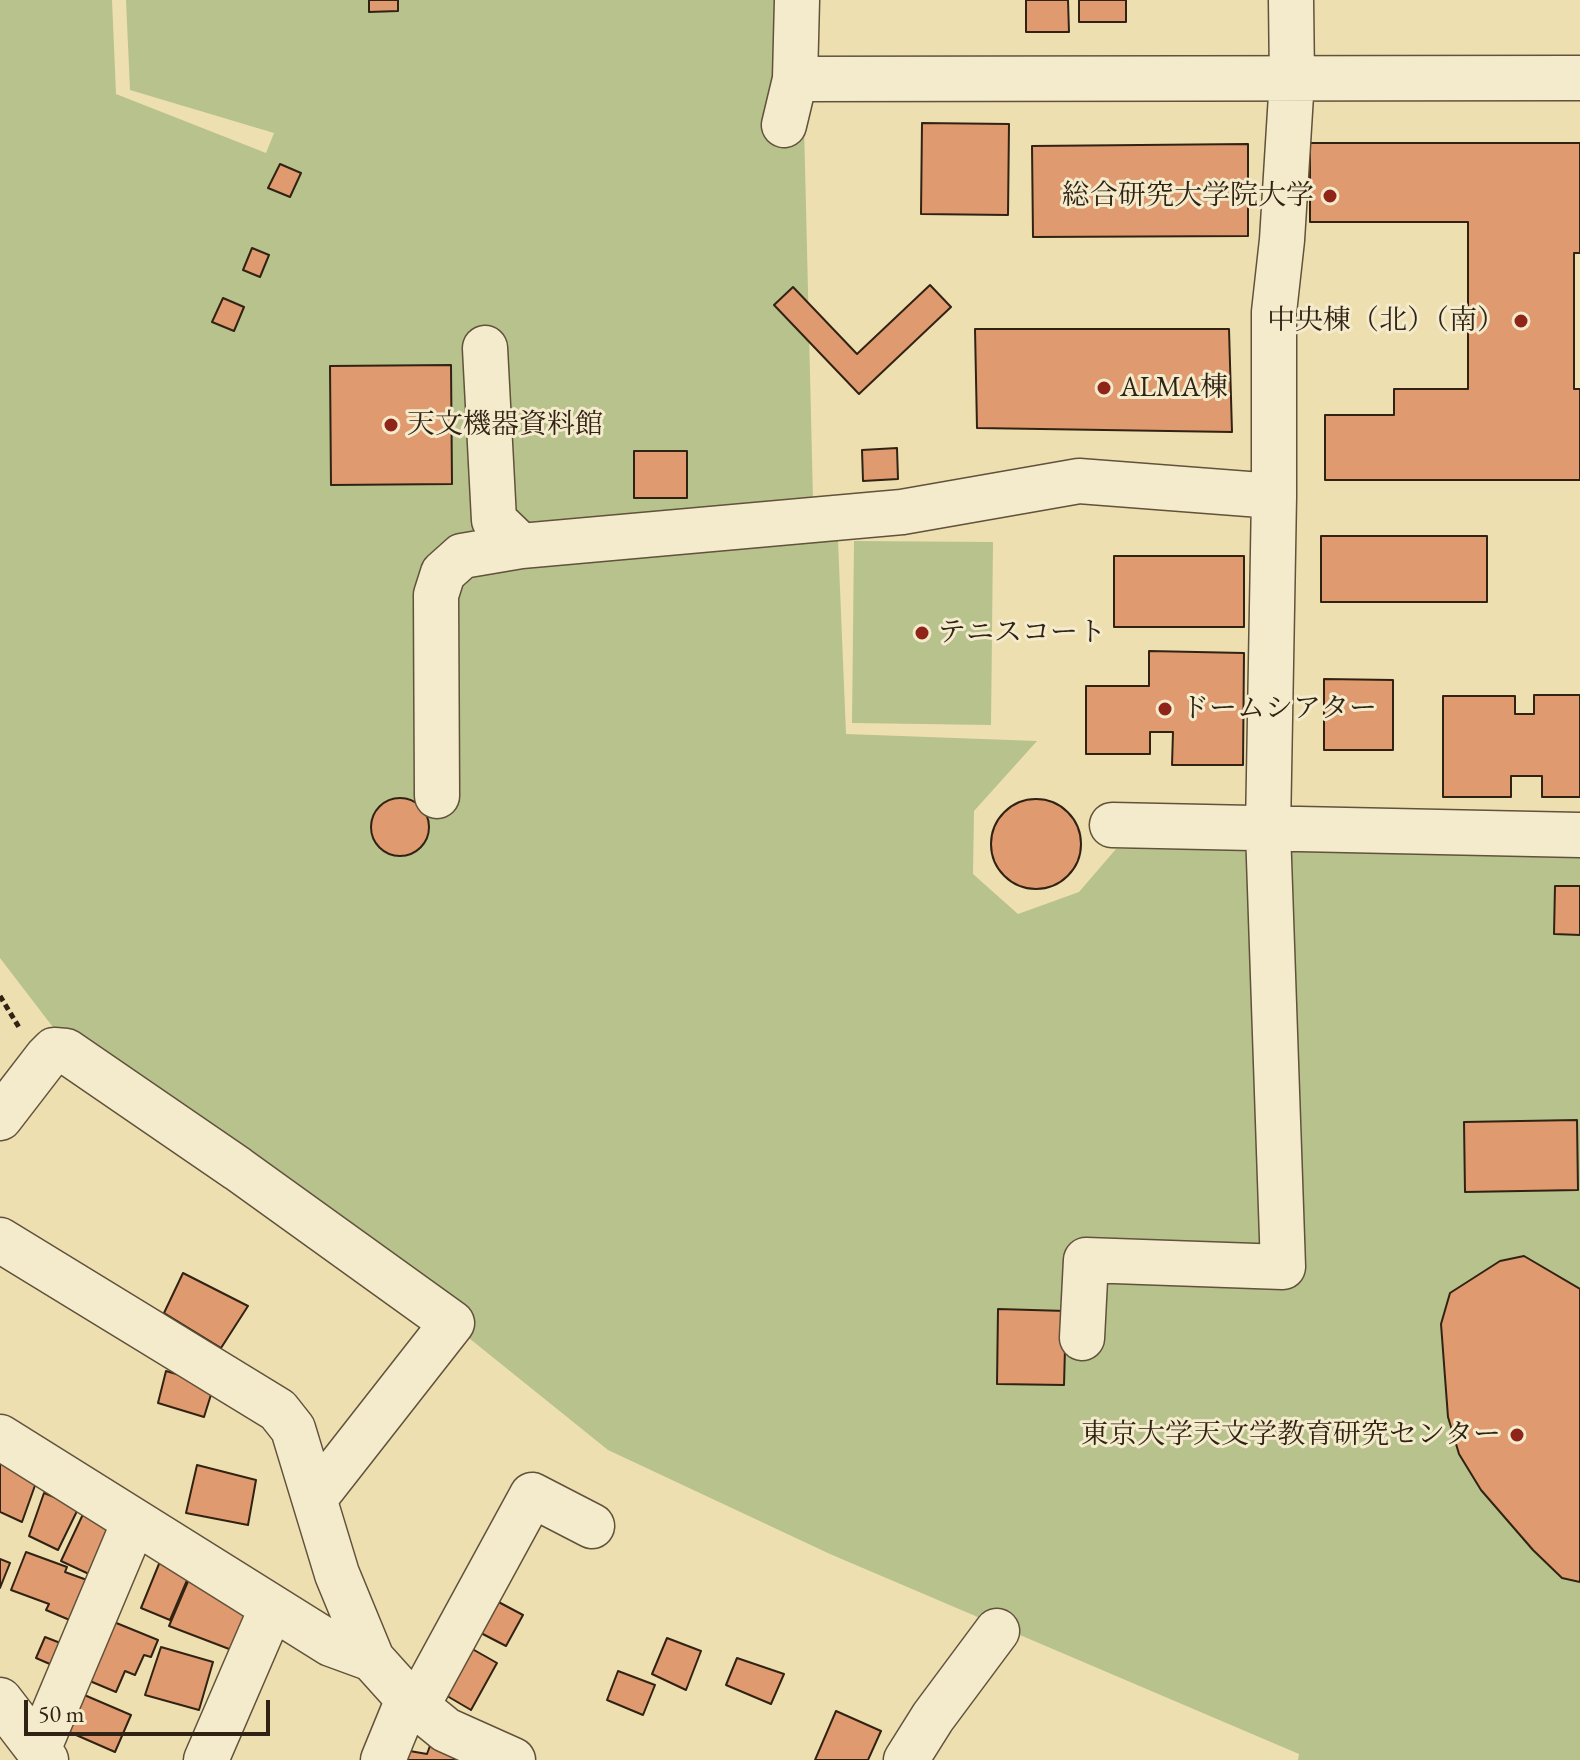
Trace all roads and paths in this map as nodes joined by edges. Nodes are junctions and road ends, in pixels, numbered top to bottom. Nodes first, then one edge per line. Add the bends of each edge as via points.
1 (1291, 0) edge
2 (793, 5) edge
3 (1580, 78) edge
4 (795, 79) junction
5 (1292, 79) junction
6 (784, 125) dead end
7 (485, 348) dead end
8 (1274, 496) junction
9 (521, 546) junction
10 (437, 796) dead end
11 (1112, 825) dead end
12 (1268, 830) junction
13 (1580, 835) edge
14 (3, 1109) edge
15 (0, 1240) edge
16 (1082, 1338) dead end
17 (0, 1437) edge
18 (315, 1498) junction
19 (134, 1522) junction
20 (592, 1526) dead end
21 (272, 1607) junction
22 (997, 1631) dead end
23 (372, 1659) junction
24 (0, 1700) edge
25 (413, 1703) junction
26 (42, 1755) edge
27 (206, 1760) edge
28 (383, 1760) edge
29 (513, 1760) edge
30 (906, 1760) edge

1 - 5 street
2 - 4 street
3 - 5 street
4 - 5 street
4 - 6 street
5 - 8 street via 1274,312
7 - 9 street via 494,520
8 - 9 street via 1079,481 902,512
8 - 12 street
9 - 10 street via 462,556 443,573 436,595
11 - 12 street
12 - 13 street
12 - 16 street via 1283,1267 1086,1260
14 - 18 street via 54,1050 66,1051 452,1323
15 - 18 street via 278,1410 293,1429
17 - 19 street
18 - 23 street via 337,1574
19 - 21 street
19 - 26 street
20 - 25 street via 532,1495
21 - 23 street via 331,1644
21 - 27 street
22 - 30 street
23 - 25 street
24 - 26 street
25 - 28 street
25 - 29 street via 446,1730

